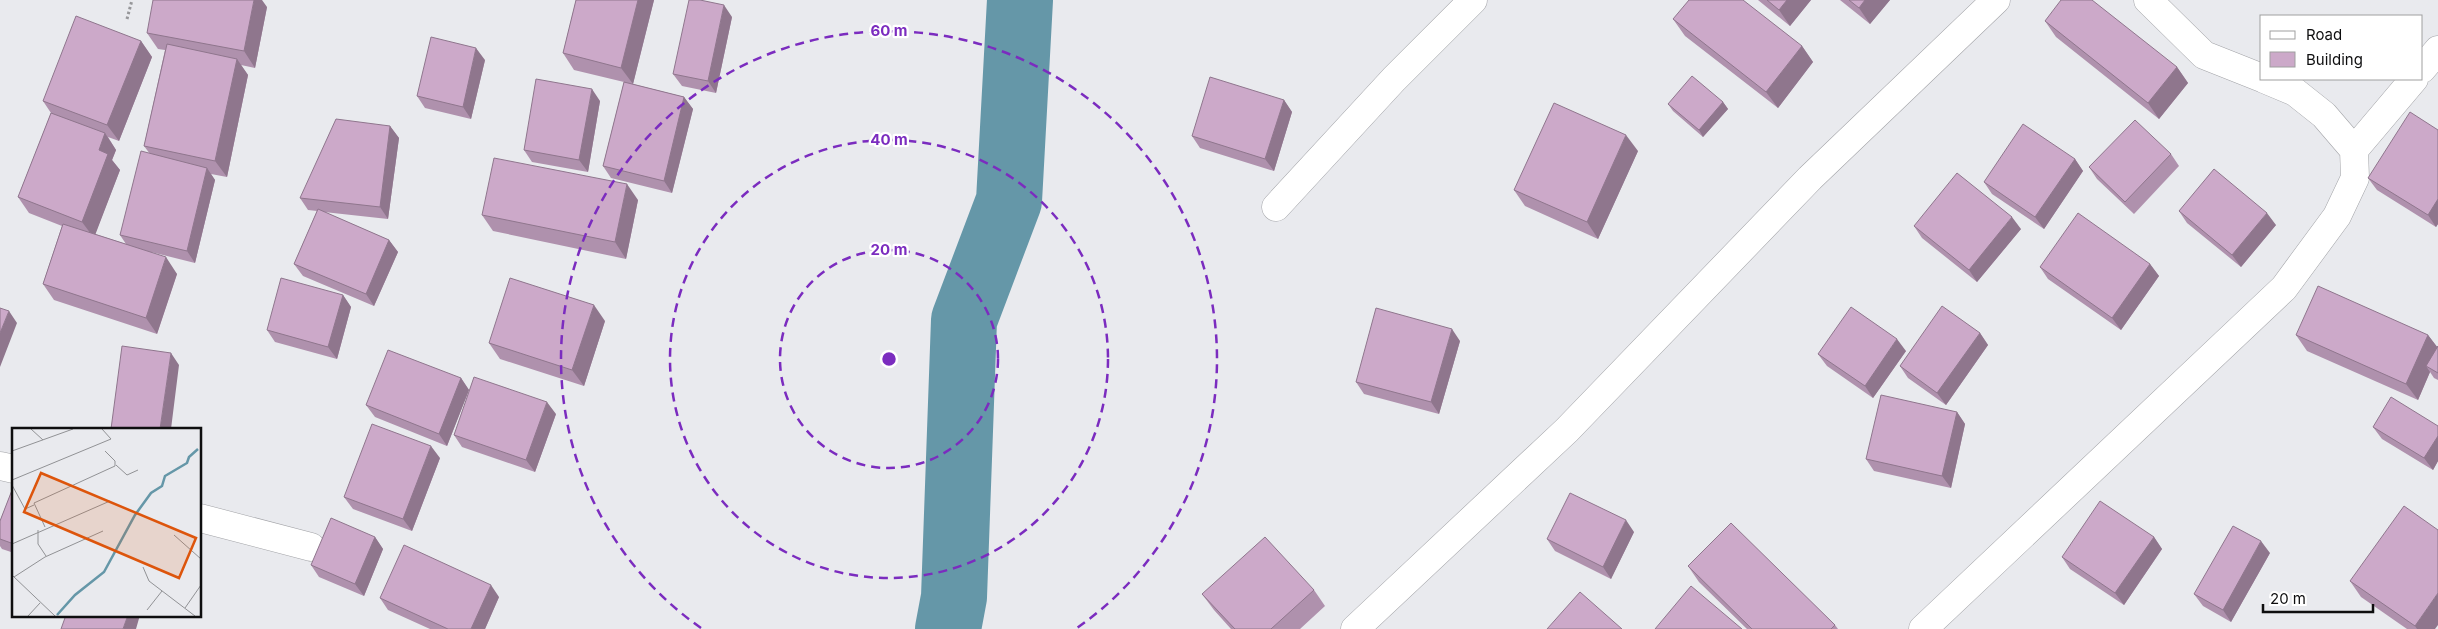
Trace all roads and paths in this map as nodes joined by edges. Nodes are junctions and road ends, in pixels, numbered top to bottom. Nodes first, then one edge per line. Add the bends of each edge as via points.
1 (132, 0) edge
2 (1473, 0) edge
3 (1996, 0) edge
4 (2148, 0) edge
5 (127, 19) dead end
6 (2438, 50) edge
7 (2423, 68) edge
8 (2260, 77) edge
9 (2268, 80) edge
10 (2413, 80) edge
11 (2354, 150) junction
12 (1276, 207) dead end
13 (201, 518) edge
14 (311, 547) dead end
15 (1355, 629) edge
16 (1924, 629) edge

1 - 5 path
2 - 12 street
3 - 15 street via 1810,178 1567,430
4 - 8 street via 2204,55
6 - 7 street
9 - 11 street via 2295,92 2324,115
10 - 11 street
11 - 16 street via 2355,178 2337,216 2284,288
13 - 14 street

